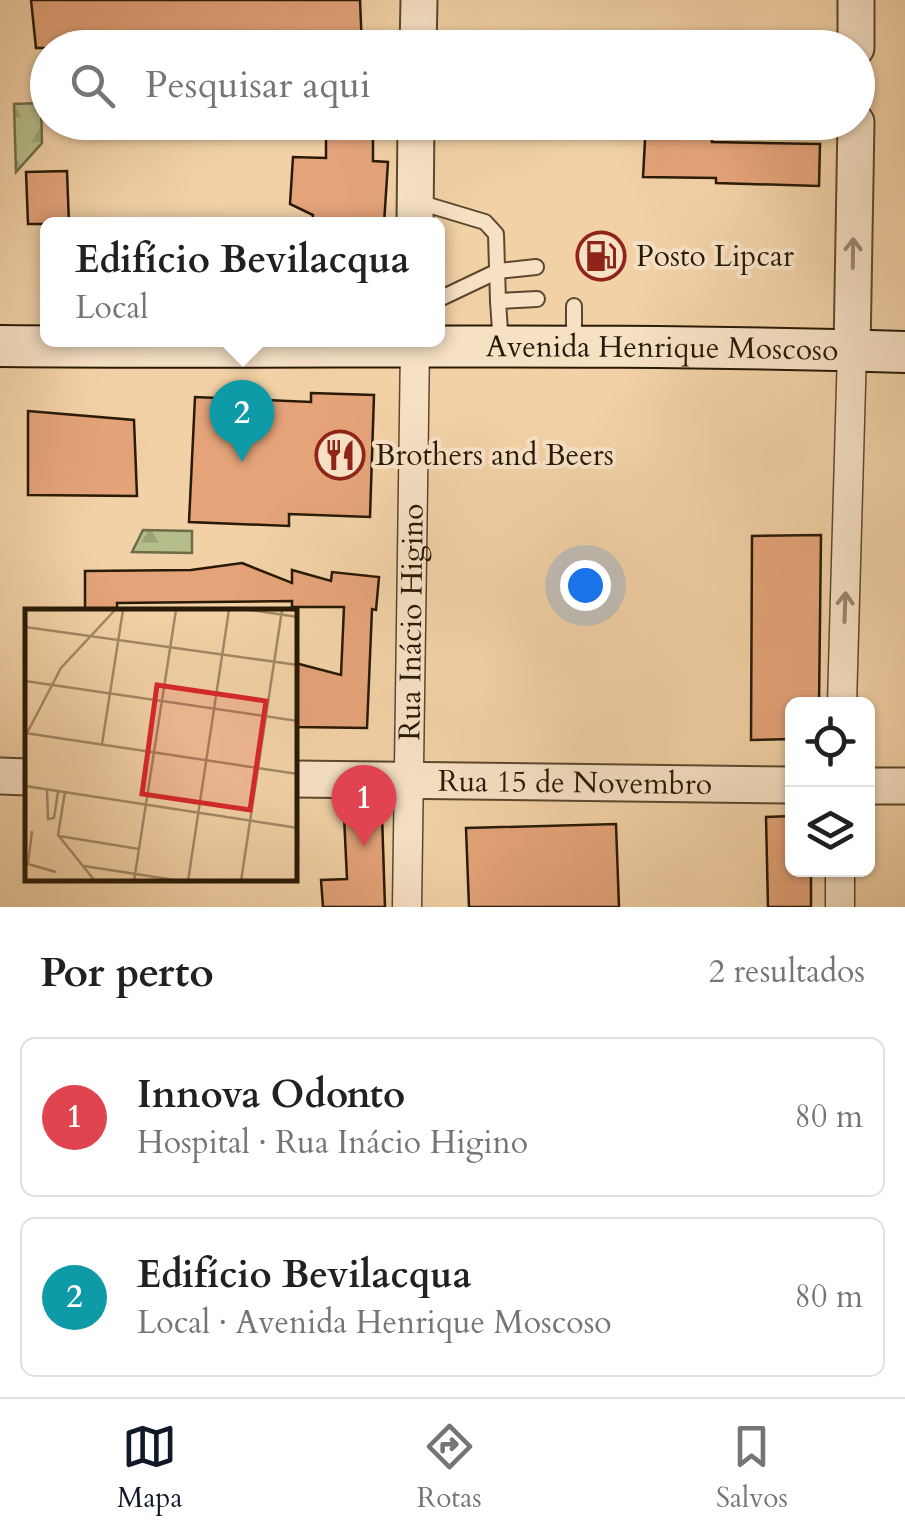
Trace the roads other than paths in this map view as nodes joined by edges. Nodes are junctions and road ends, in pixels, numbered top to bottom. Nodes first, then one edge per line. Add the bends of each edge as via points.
1 (419, 0) edge
2 (856, 0) edge
3 (418, 30) edge
4 (856, 30) edge
5 (416, 140) edge
6 (856, 140) edge
7 (414, 213) edge
8 (536, 268) dead end
9 (498, 271) junction
10 (445, 296) edge
11 (537, 300) dead end
12 (498, 301) junction
13 (574, 306) dead end
14 (445, 344) edge
15 (0, 346) edge
16 (40, 346) edge
17 (500, 346) junction
18 (100, 347) edge
19 (243, 347) edge
20 (415, 347) edge
21 (574, 348) junction
22 (852, 350) junction
23 (905, 352) edge
24 (842, 697) edge
25 (298, 780) edge
26 (408, 781) junction
27 (785, 785) edge
28 (875, 786) edge
29 (905, 786) edge
30 (840, 877) edge
31 (407, 907) edge
32 (840, 907) edge

1 - 3 street
2 - 4 street
5 - 7 street
22 -> 6 street
7 - 9 lane via 485,222 496,234
8 - 9 lane
9 - 10 lane
9 - 12 lane
11 - 12 lane
12 - 17 lane
13 - 21 lane
14 - 17 main road, Avenida Henrique Moscoso
15 - 16 main road, Avenida Henrique Moscoso
17 - 21 main road, Avenida Henrique Moscoso
18 - 19 main road, Avenida Henrique Moscoso
20 - 26 street, Rua Inácio Higino
21 - 22 main road, Avenida Henrique Moscoso
22 - 23 main road, Avenida Henrique Moscoso
24 -> 22 street
25 - 26 street, Rua 15 de Novembro
26 - 27 street, Rua 15 de Novembro
26 - 31 street, Rua Inácio Higino
28 - 29 street
30 - 32 street

